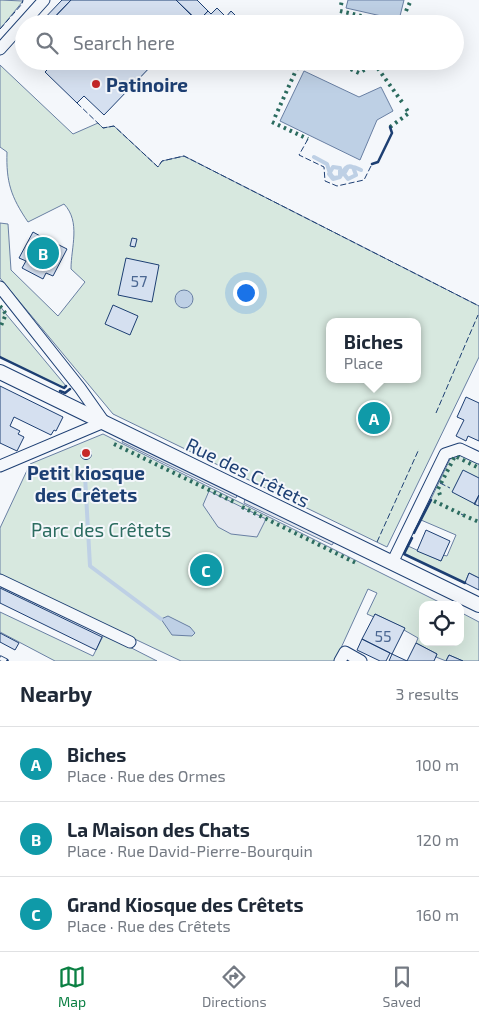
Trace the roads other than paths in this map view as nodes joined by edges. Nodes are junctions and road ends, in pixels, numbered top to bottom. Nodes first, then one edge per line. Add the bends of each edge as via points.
1 (44, 0) edge
2 (31, 15) edge
3 (15, 32) edge
4 (0, 49) edge
5 (0, 287) edge
6 (0, 372) edge
7 (104, 422) junction
8 (479, 458) edge
9 (0, 466) edge
10 (392, 562) junction
11 (0, 580) edge
12 (479, 605) edge
13 (130, 642) dead end
14 (340, 661) edge
15 (362, 661) edge

1 - 2 street
3 - 4 street
5 - 7 street
6 - 7 street, Rue des Crêtets
7 - 9 street
7 - 10 street, Rue des Crêtets
8 - 10 street via 460,449 445,454
10 - 12 street, Rue des Crêtets
11 - 13 street
14 - 15 street via 345,652

